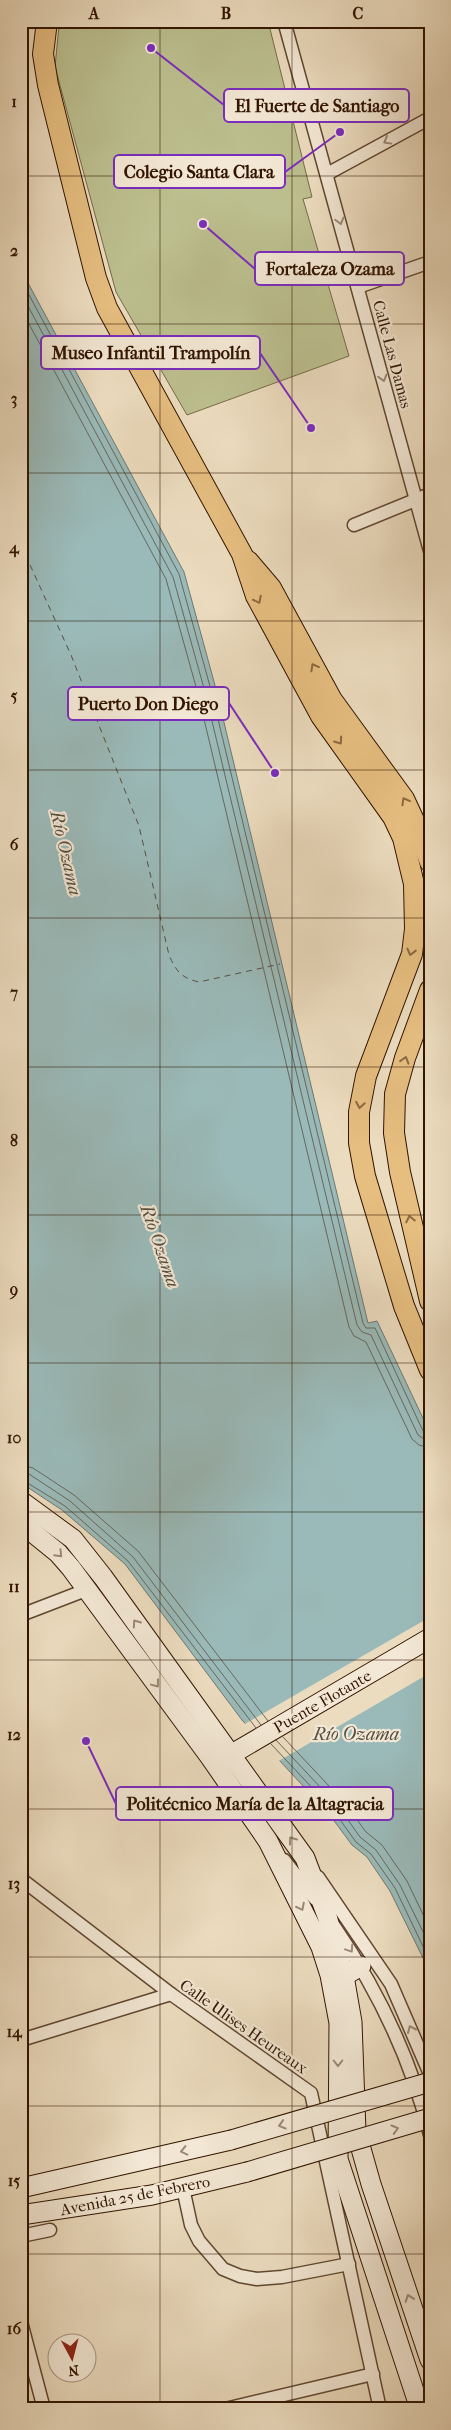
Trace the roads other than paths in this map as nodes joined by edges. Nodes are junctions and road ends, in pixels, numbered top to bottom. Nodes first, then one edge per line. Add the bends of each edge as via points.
1 (284, 21) edge
2 (46, 23) edge
3 (430, 118) edge
4 (327, 174) junction
5 (430, 262) edge
6 (358, 287) junction
7 (430, 494) edge
8 (416, 500) junction
9 (354, 525) dead end
10 (430, 551) edge
11 (242, 554) junction
12 (430, 862) edge
13 (430, 990) edge
14 (430, 1301) edge
15 (430, 1370) edge
16 (21, 1501) edge
17 (21, 1522) edge
18 (86, 1590) junction
19 (21, 1615) edge
20 (430, 1638) edge
21 (222, 1760) junction
22 (268, 1841) junction
23 (305, 1858) junction
24 (21, 1879) edge
25 (327, 1916) junction
26 (361, 1966) junction
27 (344, 1976) junction
28 (171, 1994) junction
29 (21, 2040) edge
30 (430, 2074) edge
31 (430, 2082) edge
32 (430, 2118) edge
33 (430, 2136) edge
34 (21, 2188) edge
35 (183, 2188) junction
36 (21, 2215) edge
37 (50, 2230) dead end
38 (21, 2236) edge
39 (349, 2264) junction
40 (21, 2322) edge
41 (430, 2360) edge
42 (373, 2374) junction
43 (44, 2409) edge
44 (225, 2409) edge
45 (380, 2409) edge
46 (420, 2409) edge

1 - 4 street, Calle Las Damas
2 - 11 main road via 43,54 48,85 104,300
3 -> 4 street
4 -> 6 street, Calle Las Damas
5 - 6 street
6 -> 8 street, Calle Las Damas
7 - 8 street
8 - 9 street
8 - 10 street, Calle Las Damas
12 -> 11 main road via 404,799 341,714 271,588
11 -> 15 main road via 256,596 321,716 393,817 403,838 413,876 416,901 412,954 366,1076 359,1112 358,1143 404,1306
14 -> 13 main road via 394,1133 395,1094
21 -> 16 main road via 103,1577 73,1540
17 -> 18 main road via 58,1552
18 - 19 street
18 -> 21 main road
20 - 21 main road, Puente Flotante
21 - 22 main road
23 -> 21 main road
22 - 25 street
22 -> 46 main road via 321,1947 330,1975 339,2023 338,2160
23 - 25 main road
30 -> 23 street via 391,1984
24 - 28 street, Calle Ulises Heureaux
25 -> 26 street
25 - 27 main road
26 - 27 main road
26 - 33 street via 411,2070
41 -> 27 main road via 356,2131 352,2022
28 - 29 street
28 - 39 street, Calle Ulises Heureaux via 311,2093
31 -> 34 main road, Avenida 25 de Febrero, bridge via 231,2140
35 -> 32 main road, Avenida 25 de Febrero, bridge
35 - 36 main road, Avenida 25 de Febrero
35 - 39 street via 191,2226 199,2242 223,2269 257,2278 289,2276
37 - 38 street
39 - 42 street, Calle Ulises Heureaux
40 - 43 street
42 - 44 street
42 - 45 street, Calle Ulises Heureaux

